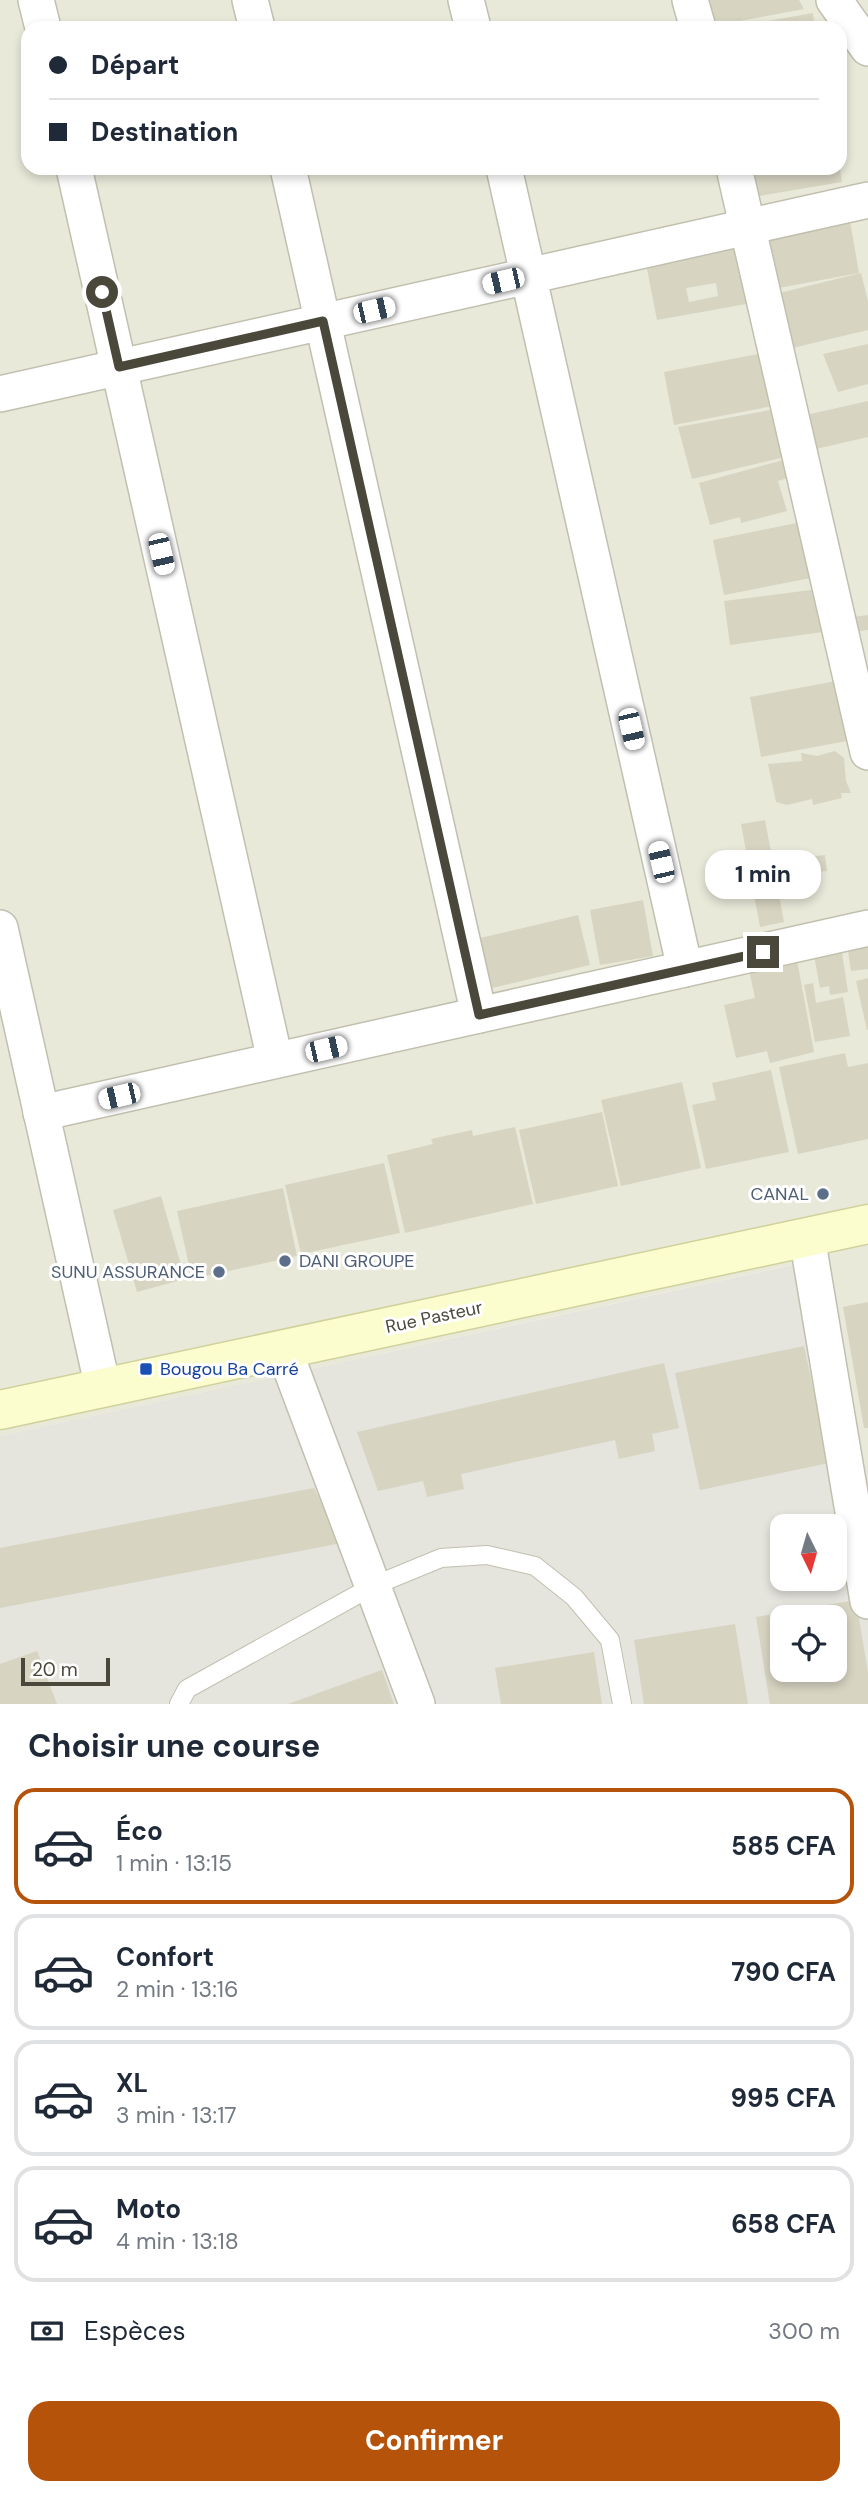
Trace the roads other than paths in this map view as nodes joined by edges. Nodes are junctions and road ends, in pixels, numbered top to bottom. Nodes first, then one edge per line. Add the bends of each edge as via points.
1 (36, 0) edge
2 (250, 0) edge
3 (466, 0) edge
4 (691, 0) edge
5 (834, 0) edge
6 (41, 21) edge
7 (255, 21) edge
8 (471, 21) edge
9 (696, 21) edge
10 (868, 48) edge
11 (76, 175) edge
12 (290, 175) edge
13 (506, 175) edge
14 (736, 175) edge
15 (868, 200) edge
16 (749, 226) junction
17 (528, 275) junction
18 (323, 321) junction
19 (119, 367) junction
20 (0, 394) edge
21 (868, 752) edge
22 (0, 928) edge
23 (868, 928) edge
24 (685, 969) junction
25 (9, 1007) edge
26 (479, 1015) junction
27 (275, 1060) junction
28 (41, 1113) junction
29 (868, 1224) edge
30 (807, 1237) junction
31 (284, 1350) junction
32 (103, 1388) junction
33 (0, 1410) edge
34 (856, 1459) edge
35 (373, 1586) junction
36 (868, 1601) edge
37 (179, 1704) edge
38 (417, 1704) edge
39 (622, 1704) edge

1 - 6 street
2 - 7 street
3 - 8 street
4 - 9 street
5 - 10 street
11 - 19 street
12 - 18 street
13 - 17 street
14 - 16 street
15 - 16 street
16 - 17 street
16 - 21 street
17 - 18 street
17 - 24 street
18 - 19 street
18 - 26 street
19 - 20 street
19 - 27 street
22 - 25 street
23 - 24 street
24 - 26 street
25 - 28 street
26 - 27 street
27 - 28 street
28 - 32 street
29 - 30 main road, Rue Pasteur
30 - 31 main road, Rue Pasteur
30 - 34 street
31 - 32 main road, Rue Pasteur
31 - 35 street
32 - 33 main road, Rue Pasteur
34 - 36 street
35 - 37 lane via 187,1689
35 - 38 street
35 - 39 lane via 441,1558 487,1555 535,1566 573,1597 610,1640

